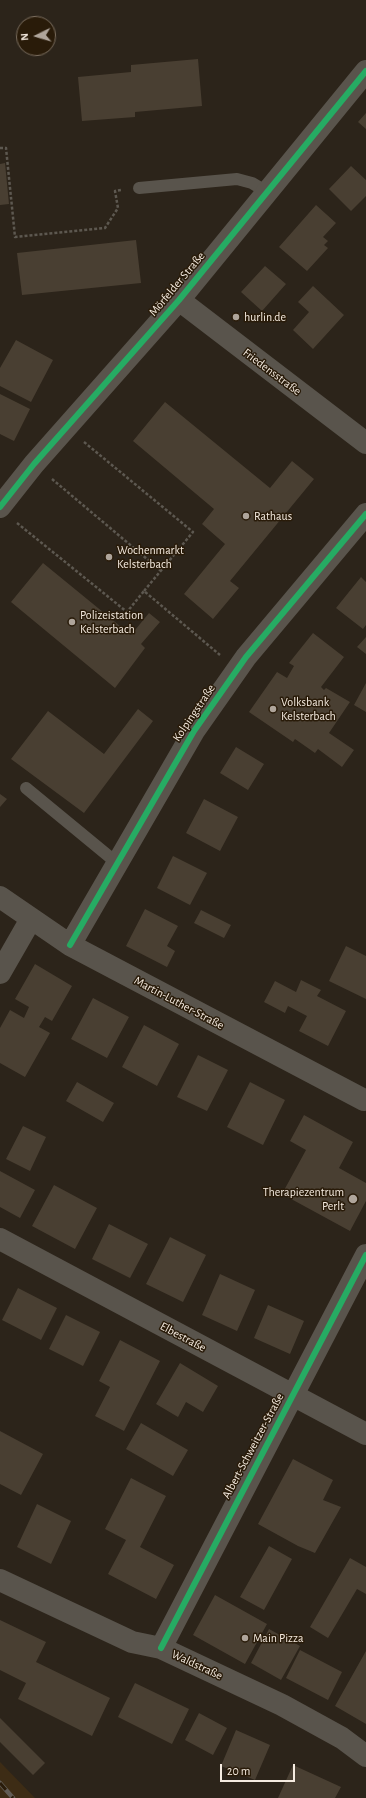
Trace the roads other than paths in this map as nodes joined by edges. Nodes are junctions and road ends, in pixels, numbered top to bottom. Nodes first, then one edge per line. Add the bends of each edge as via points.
1 (366, 71) edge
2 (139, 188) road end
3 (267, 192) junction
4 (179, 300) junction
5 (366, 443) edge
6 (6, 513) edge
7 (366, 514) edge
8 (26, 788) dead end
9 (117, 863) junction
10 (0, 897) edge
11 (31, 919) junction
12 (70, 945) junction
13 (0, 973) edge
14 (365, 1099) edge
15 (0, 1239) edge
16 (366, 1255) edge
17 (292, 1396) junction
18 (366, 1434) edge
19 (0, 1580) edge
20 (161, 1648) junction
21 (366, 1756) edge

1 - 3 street, Mörfelder Straße
2 - 3 lane via 238,178
3 - 4 street, Mörfelder Straße
4 - 5 street, Friedensstraße
4 - 6 street, Mörfelder Straße via 34,464
7 - 9 street, Kolpingstraße via 236,670 194,731
8 - 9 lane
9 - 12 street, Kolpingstraße
10 - 11 street, Martin-Luther-Straße
11 - 12 street, Martin-Luther-Straße
11 - 13 street
12 - 14 street, Martin-Luther-Straße
15 - 17 street, Elbestraße
16 - 17 street, Albert-Schweitzer-Straße
17 - 18 street, Elbestraße
17 - 20 street, Albert-Schweitzer-Straße
19 - 20 street, Waldstraße via 132,1642
20 - 21 street, Waldstraße via 282,1705 342,1738

